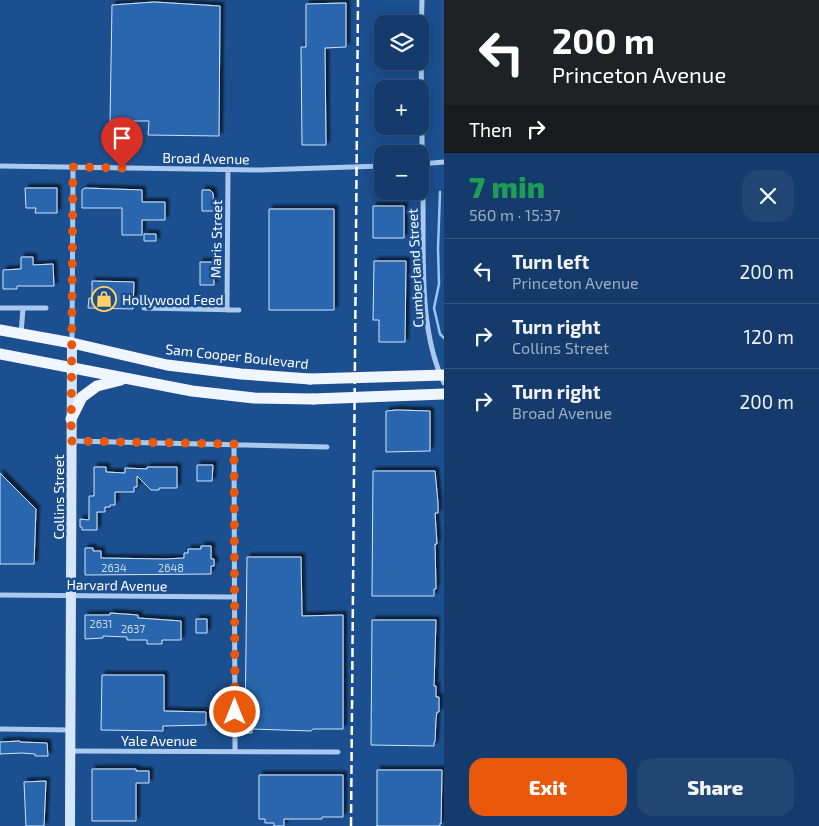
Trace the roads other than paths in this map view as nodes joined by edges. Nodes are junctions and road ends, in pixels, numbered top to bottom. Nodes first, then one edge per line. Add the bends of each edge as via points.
1 (422, 0) edge
2 (421, 145) edge
3 (444, 162) edge
4 (429, 163) edge
5 (0, 166) edge
6 (374, 166) edge
7 (73, 167) junction
8 (228, 169) junction
9 (422, 200) edge
10 (0, 308) edge
11 (23, 308) junction
12 (46, 308) dead end
13 (144, 308) dead end
14 (227, 310) junction
15 (239, 310) dead end
16 (0, 330) edge
17 (21, 334) junction
18 (72, 343) junction
19 (0, 354) edge
20 (72, 368) junction
21 (444, 375) edge
22 (129, 379) junction
23 (444, 383) edge
24 (444, 394) edge
25 (71, 419) junction
26 (71, 441) junction
27 (234, 444) junction
28 (327, 447) dead end
29 (0, 595) edge
30 (72, 596) junction
31 (234, 597) junction
32 (0, 728) edge
33 (71, 730) junction
34 (71, 751) junction
35 (235, 751) junction
36 (338, 752) dead end
37 (70, 826) edge

1 - 2 street, Cumberland Street
3 - 4 street
5 - 7 street, Broad Avenue
6 - 8 street, Broad Avenue
7 - 8 street, Broad Avenue
7 - 18 street, Collins Street
8 - 14 street, Maris Street
9 - 23 street, Cumberland Street via 426,313 435,364
10 - 11 street
11 - 12 street
11 - 17 street
13 - 14 street
14 - 15 street
16 - 17 main road, Sam Cooper Boulevard
17 - 18 main road, Sam Cooper Boulevard
18 - 20 street, Collins Street
18 - 21 main road, Sam Cooper Boulevard, bridge via 167,365 241,374 310,379
19 - 20 main road
20 - 22 main road
20 - 25 street, Collins Street
22 - 24 main road, bridge via 254,398
22 - 25 main road via 97,386 82,396
25 - 26 street, Collins Street
26 - 27 street
26 - 30 street, Collins Street
27 - 28 street
27 - 31 street
29 - 30 street, Harvard Avenue
30 - 31 street, Harvard Avenue
30 - 33 street, Collins Street
31 - 35 street
32 - 33 street
33 - 34 street, Collins Street
34 - 35 street, Yale Avenue
34 - 37 street, Collins Street
35 - 36 street, Yale Avenue

